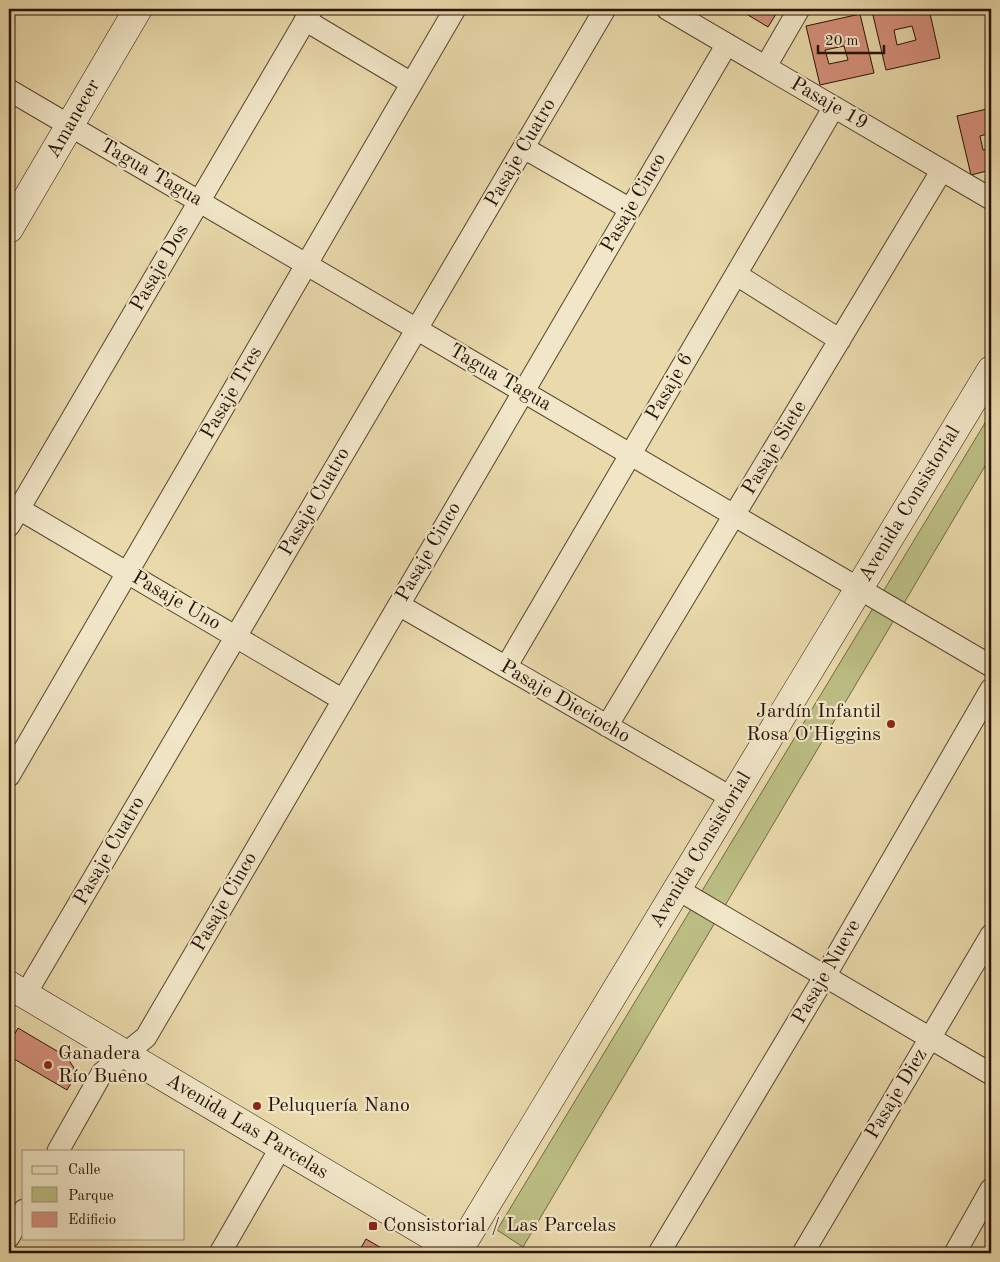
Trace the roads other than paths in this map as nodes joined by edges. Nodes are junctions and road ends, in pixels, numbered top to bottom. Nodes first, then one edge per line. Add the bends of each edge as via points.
1 (138, 9) edge
2 (455, 9) edge
3 (605, 9) edge
4 (667, 9) edge
5 (799, 9) edge
6 (308, 14) edge
7 (727, 44) junction
8 (766, 66) junction
9 (411, 83) junction
10 (9, 90) edge
11 (834, 107) junction
12 (70, 126) junction
13 (524, 148) junction
14 (942, 170) junction
15 (991, 199) edge
16 (199, 202) junction
17 (630, 209) junction
18 (9, 229) edge
19 (307, 265) junction
20 (736, 275) junction
21 (417, 329) junction
22 (840, 340) junction
23 (991, 370) edge
24 (523, 391) junction
25 (631, 454) junction
26 (12, 513) edge
27 (734, 515) junction
28 (127, 573) junction
29 (859, 588) junction
30 (399, 605) junction
31 (236, 637) junction
32 (991, 666) edge
33 (506, 667) junction
34 (991, 689) edge
35 (343, 700) junction
36 (607, 726) junction
37 (9, 776) edge
38 (732, 798) junction
39 (677, 889) junction
40 (991, 935) edge
41 (825, 976) junction
42 (17, 990) edge
43 (930, 1038) junction
44 (123, 1054) junction
45 (991, 1074) edge
46 (281, 1147) junction
47 (59, 1150) edge
48 (991, 1189) edge
49 (22, 1214) edge
50 (9, 1237) edge
51 (220, 1253) edge
52 (458, 1253) edge
53 (659, 1253) edge
54 (803, 1253) edge
55 (955, 1253) edge

1 - 12 street, Amanecer
2 - 9 street, Pasaje Tres
3 - 13 street, Pasaje Cuatro
4 - 7 street, Pasaje 19
5 - 8 street
6 - 9 street
6 - 16 street, Pasaje Dos
7 - 8 street, Pasaje 19
7 - 17 street, Pasaje Cinco
8 - 11 street, Pasaje 19
9 - 19 street, Pasaje Tres
10 - 12 street, Tagua Tagua
11 - 14 street, Pasaje 19
11 - 20 street, Pasaje 6
12 - 16 street, Tagua Tagua
12 - 18 street, Amanecer
13 - 17 street
13 - 21 street, Pasaje Cuatro
14 - 15 street, Pasaje 19
14 - 22 street, Pasaje Siete
16 - 19 street, Tagua Tagua
16 - 26 street, Pasaje Dos
17 - 24 street, Pasaje Cinco
19 - 21 street, Tagua Tagua
19 - 28 street, Pasaje Tres
20 - 22 street
20 - 25 street, Pasaje 6
21 - 24 street, Tagua Tagua
21 - 31 street, Pasaje Cuatro
22 - 27 street, Pasaje Siete
23 - 29 street, Avenida Consistorial
24 - 25 street, Tagua Tagua
24 - 30 street, Pasaje Cinco
25 - 27 street, Tagua Tagua
25 - 33 street, Pasaje 6
26 - 28 street, Pasaje Uno
27 - 29 street, Tagua Tagua
27 - 36 street, Pasaje Siete
28 - 31 street, Pasaje Uno
28 - 37 street, Pasaje Tres
29 - 32 street, Tagua Tagua
29 - 38 street, Avenida Consistorial
30 - 33 street, Pasaje Dieciocho
30 - 35 street, Pasaje Cinco
31 - 35 street, Pasaje Uno
31 - 42 street, Pasaje Cuatro
33 - 36 street, Pasaje Dieciocho
34 - 41 street, Pasaje Nueve
35 - 44 street, Pasaje Cinco via 146,1037
36 - 38 street, Pasaje Dieciocho
38 - 39 street, Avenida Consistorial
39 - 41 street
39 - 52 street, Avenida Consistorial
40 - 43 street, Pasaje Diez
41 - 43 street
41 - 53 street, Pasaje Nueve
42 - 44 street, Avenida Las Parcelas
43 - 45 street
43 - 54 street, Pasaje Diez
44 - 46 street, Avenida Las Parcelas
44 - 47 street, Pasaje Cinco via 102,1073
46 - 51 street
46 - 52 street, Avenida Las Parcelas
48 - 55 street
49 - 50 street

